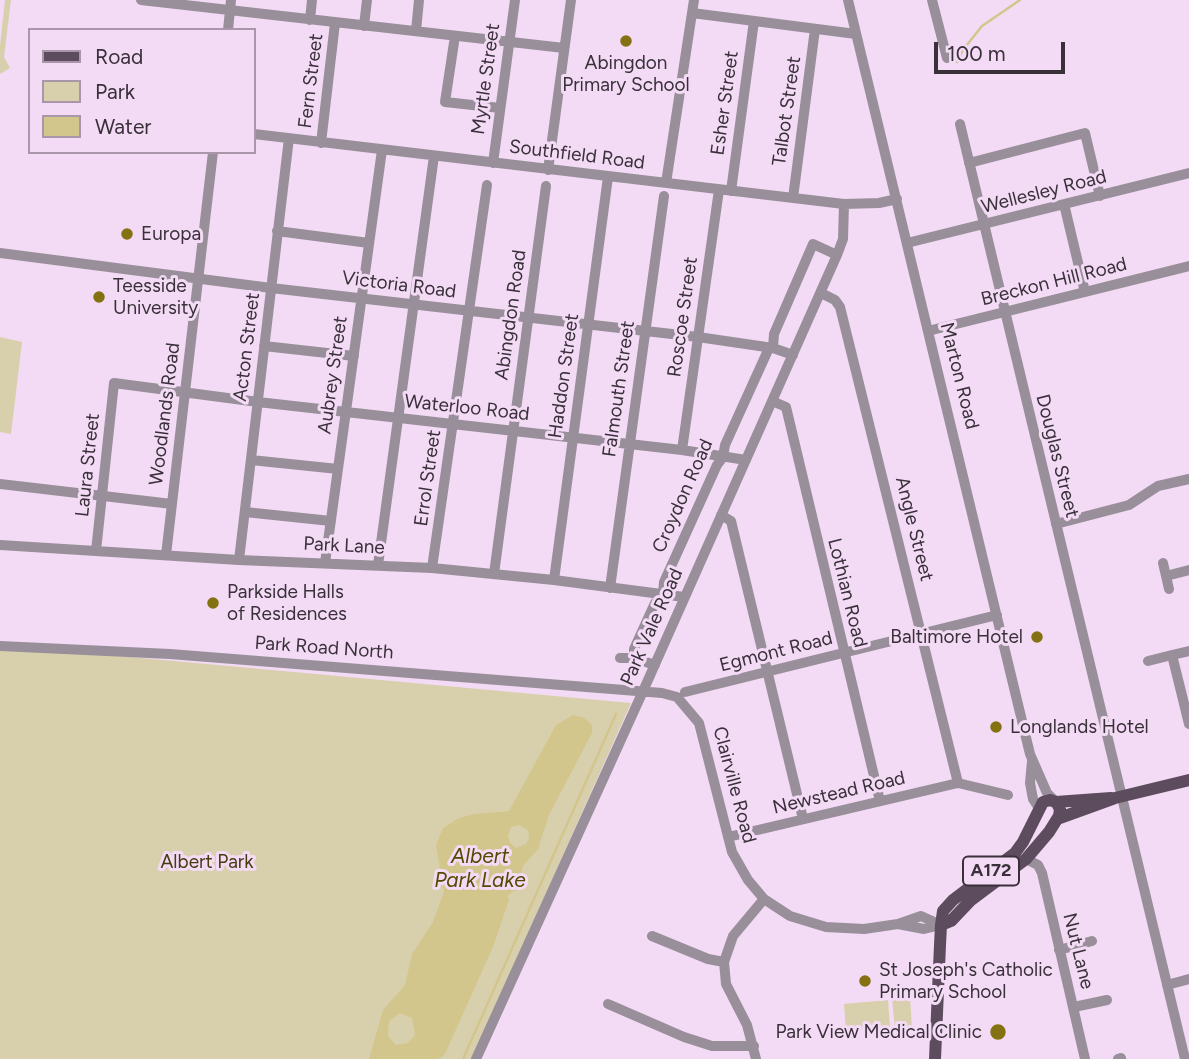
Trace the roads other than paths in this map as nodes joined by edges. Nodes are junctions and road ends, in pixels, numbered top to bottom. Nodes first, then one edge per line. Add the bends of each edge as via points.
1 (141, 0) edge
2 (313, 0) edge
3 (367, 0) edge
4 (419, 0) edge
5 (515, 0) edge
6 (571, 0) edge
7 (694, 0) edge
8 (848, 0) edge
9 (932, 0) edge
10 (231, 5) edge
11 (692, 13) junction
12 (310, 20) junction
13 (754, 21) junction
14 (335, 23) junction
15 (364, 26) junction
16 (228, 28) edge
17 (815, 29) junction
18 (416, 31) junction
19 (856, 34) junction
20 (455, 36) junction
21 (509, 42) junction
22 (564, 48) junction
23 (947, 58) dead end
24 (499, 108) junction
25 (960, 124) dead end
26 (256, 134) edge
27 (289, 138) junction
28 (321, 143) junction
29 (382, 150) junction
30 (213, 154) edge
31 (434, 156) junction
32 (493, 163) junction
33 (969, 163) junction
34 (548, 170) junction
35 (1189, 173) edge
36 (608, 177) junction
37 (666, 183) junction
38 (487, 185) dead end
39 (546, 186) dead end
40 (719, 190) junction
41 (731, 191) junction
42 (664, 196) dead end
43 (1100, 196) junction
44 (793, 198) junction
45 (897, 199) junction
46 (1064, 204) junction
47 (844, 205) junction
48 (984, 225) junction
49 (277, 231) junction
50 (369, 243) junction
51 (907, 243) junction
52 (0, 253) edge
53 (838, 255) junction
54 (1189, 266) edge
55 (198, 279) junction
56 (271, 288) junction
57 (1085, 292) junction
58 (821, 293) junction
59 (362, 298) junction
60 (414, 304) junction
61 (469, 311) junction
62 (1004, 313) junction
63 (528, 318) junction
64 (589, 325) junction
65 (644, 331) junction
66 (928, 331) junction
67 (698, 337) junction
68 (264, 346) junction
69 (771, 348) junction
70 (793, 355) junction
71 (354, 356) junction
72 (114, 383) joint
73 (185, 393) junction
74 (772, 401) junction
75 (258, 402) junction
76 (346, 412) junction
77 (399, 418) junction
78 (453, 424) junction
79 (513, 431) junction
80 (573, 438) junction
81 (629, 444) junction
82 (682, 450) junction
83 (723, 457) junction
84 (251, 460) junction
85 (746, 460) junction
86 (338, 469) junction
87 (1189, 479) edge
88 (0, 484) edge
89 (102, 496) junction
90 (172, 504) junction
91 (245, 512) junction
92 (721, 516) junction
93 (331, 521) junction
94 (1056, 524) junction
95 (0, 545) edge
96 (96, 551) junction
97 (166, 555) junction
98 (239, 560) junction
99 (325, 562) junction
100 (1163, 563) dead end
101 (378, 565) junction
102 (432, 568) junction
103 (1189, 570) edge
104 (494, 574) junction
105 (1166, 576) junction
106 (554, 580) junction
107 (610, 588) junction
108 (1169, 589) dead end
109 (663, 594) junction
110 (684, 597) junction
111 (997, 615) junction
112 (922, 634) junction
113 (0, 646) edge
114 (1189, 651) edge
115 (844, 653) junction
116 (1172, 655) junction
117 (620, 658) dead end
118 (634, 658) junction
119 (1148, 661) dead end
120 (655, 665) junction
121 (768, 672) junction
122 (644, 690) junction
123 (685, 692) dead end
124 (1189, 724) edge
125 (1032, 760) junction
126 (1189, 780) edge
127 (958, 783) junction
128 (1008, 795) dead end
129 (1118, 797) junction
130 (880, 801) junction
131 (1055, 801) junction
132 (1039, 810) junction
133 (803, 819) junction
134 (1056, 819) junction
135 (728, 837) junction
136 (1026, 859) junction
137 (764, 899) junction
138 (942, 925) junction
139 (652, 936) dead end
140 (1092, 941) dead end
141 (1059, 950) junction
142 (724, 962) junction
143 (1189, 979) edge
144 (1167, 985) junction
145 (1107, 1000) dead end
146 (608, 1004) dead end
147 (1074, 1007) junction
148 (754, 1046) junction
149 (476, 1059) edge
150 (756, 1059) edge
151 (935, 1059) edge
152 (1085, 1059) edge
153 (1185, 1059) edge

1 - 10 street
2 - 12 street
3 - 15 street
4 - 18 street
5 - 21 street, Myrtle Street
6 - 22 street
7 - 11 street
8 - 19 street, Marton Road
9 - 23 street
10 - 12 street
10 - 16 street
11 - 13 street
11 - 37 street
12 - 14 street
13 - 17 street
13 - 41 street, Esher Street
14 - 15 street
14 - 28 street, Fern Street
15 - 18 street
17 - 19 street
17 - 44 street, Talbot Street
18 - 20 street
19 - 45 street, Marton Road
20 - 21 street
20 - 24 street via 445,102
21 - 22 street
21 - 24 street, Myrtle Street
22 - 34 street
24 - 32 street, Myrtle Street
25 - 33 street, Douglas Street
26 - 27 street, Southfield Road
27 - 28 street, Southfield Road
27 - 49 street, Acton Street
28 - 29 street, Southfield Road
29 - 31 street, Southfield Road
29 - 50 street, Aubrey Street
30 - 55 street, Woodlands Road
31 - 32 street, Southfield Road
31 - 60 street
32 - 34 street, Southfield Road
33 - 43 street via 1085,133
33 - 48 street, Douglas Street
34 - 36 street, Southfield Road
35 - 43 street, Wellesley Road
36 - 37 street, Southfield Road
36 - 64 street, Haddon Street
37 - 40 street, Southfield Road
38 - 61 street, Errol Street
39 - 63 street, Abingdon Road
40 - 41 street, Southfield Road
40 - 67 street, Roscoe Street
41 - 44 street, Southfield Road
42 - 65 street, Falmouth Street
43 - 46 street, Wellesley Road
44 - 47 street, Southfield Road
45 - 47 street, Southfield Road
45 - 51 street, Marton Road
46 - 48 street, Wellesley Road
46 - 57 street
47 - 53 street, Park Vale Road
48 - 51 street, Wellesley Road
48 - 62 street, Douglas Street
49 - 50 street
49 - 56 street, Acton Street
50 - 59 street, Aubrey Street
51 - 66 street, Marton Road
52 - 55 street, Victoria Road
53 - 58 street, Park Vale Road
53 - 69 street, Croydon Road via 813,244
54 - 57 street, Breckon Hill Road
55 - 56 street, Victoria Road
55 - 73 street, Woodlands Road
56 - 59 street, Victoria Road
56 - 68 street, Acton Street
57 - 62 street, Breckon Hill Road
58 - 70 street, Park Vale Road
58 - 112 street, Angle Street via 840,307
59 - 60 street, Victoria Road
59 - 71 street, Aubrey Street
60 - 61 street, Victoria Road
60 - 77 street
61 - 63 street, Victoria Road
61 - 78 street, Errol Street
62 - 66 street, Breckon Hill Road
62 - 94 street, Douglas Street
63 - 64 street, Victoria Road
63 - 79 street, Abingdon Road
64 - 65 street, Victoria Road
64 - 80 street, Haddon Street
65 - 67 street, Victoria Road
65 - 81 street, Falmouth Street
66 - 111 street, Marton Road
67 - 69 street, Victoria Road
67 - 82 street, Roscoe Street
68 - 71 street
68 - 75 street, Acton Street
69 - 70 street, Victoria Road
69 - 83 street, Croydon Road
70 - 74 street, Park Vale Road
71 - 76 street, Aubrey Street
72 - 73 street, Waterloo Road
72 - 89 street, Laura Street
73 - 75 street, Waterloo Road
73 - 90 street, Woodlands Road
74 - 85 street, Park Vale Road
74 - 115 street, Lothian Road via 786,407
75 - 76 street, Waterloo Road
75 - 84 street, Acton Street
76 - 77 street, Waterloo Road
76 - 86 street, Aubrey Street
77 - 78 street, Waterloo Road
77 - 101 street
78 - 79 street, Waterloo Road
78 - 102 street, Errol Street
79 - 80 street, Waterloo Road
79 - 104 street, Abingdon Road
80 - 81 street, Waterloo Road
80 - 106 street, Haddon Street
81 - 82 street, Waterloo Road
81 - 107 street, Falmouth Street
82 - 83 street, Waterloo Road
83 - 85 street, Waterloo Road
83 - 109 street, Croydon Road via 664,582
84 - 86 street
84 - 91 street, Acton Street
85 - 92 street, Park Vale Road
86 - 93 street, Aubrey Street
87 - 94 street via 1158,486 1129,505
88 - 89 street
89 - 90 street
89 - 96 street, Laura Street
90 - 97 street, Woodlands Road
91 - 93 street
91 - 98 street, Acton Street
92 - 110 street, Park Vale Road
92 - 121 street via 731,521
93 - 99 street, Aubrey Street
94 - 129 street, Douglas Street
95 - 96 street, Park Lane
96 - 97 street, Park Lane
97 - 98 street, Park Lane
98 - 99 street, Park Lane
99 - 101 street, Park Lane
100 - 105 street
101 - 102 street, Park Lane
102 - 104 street, Park Lane
103 - 105 street
104 - 106 street, Park Lane
105 - 108 street
106 - 107 street, Park Lane
107 - 109 street, Park Lane
109 - 110 street, Park Lane
109 - 118 street, Croydon Road via 634,649
110 - 120 street, Park Vale Road
111 - 112 street, Egmont Road
111 - 125 street, Marton Road
112 - 115 street, Egmont Road
112 - 127 street, Angle Street
113 - 122 street, Park Road North via 170,654
114 - 116 street
115 - 121 street, Egmont Road
115 - 130 street, Lothian Road
116 - 119 street
116 - 124 street
117 - 118 street
118 - 120 street
120 - 122 street, Park Vale Road
121 - 123 street, Egmont Road
121 - 133 street
122 - 135 street, Clairville Road via 677,697 699,723
122 - 149 street, Park Vale Road
125 - 131 street, Marton Road
125 - 132 street, Marton Road via 1030,783
126 - 129 main road
127 - 128 street
127 - 130 street, Newstead Road
129 - 131 main road
129 - 134 main road
129 - 144 street, Douglas Street
130 - 133 street, Newstead Road
131 - 132 main road via 1043,802
131 - 134 main road, Marton Road via 1060,812
132 - 134 main road via 1045,821
132 - 138 main road, A172 via 1015,853 953,900 943,911
133 - 135 street, Newstead Road
134 - 136 main road, A172
135 - 137 street, Clairville Road via 739,866
136 - 138 main road, A172
136 - 141 street, Nut Lane via 1041,870
137 - 138 street, Clairville Road via 790,916 826,928 864,929 921,916
137 - 142 street via 733,936
138 - 151 main road, A172
139 - 142 street
140 - 141 street
141 - 147 street, Nut Lane
142 - 148 street via 726,984
143 - 144 street
144 - 153 street, Douglas Street
145 - 147 street
146 - 148 street via 712,1046
147 - 152 street, Nut Lane
148 - 150 street

